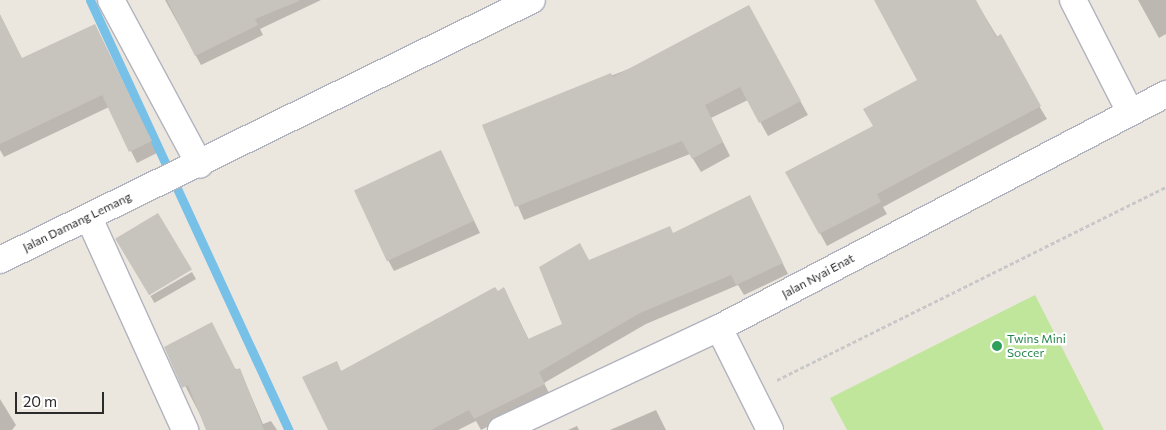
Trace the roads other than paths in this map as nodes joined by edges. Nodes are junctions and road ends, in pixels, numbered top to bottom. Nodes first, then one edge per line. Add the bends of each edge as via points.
1 (111, 0) edge
2 (532, 0) edge
3 (1073, 0) edge
4 (1166, 94) edge
5 (1130, 112) junction
6 (192, 169) junction
7 (89, 218) junction
8 (0, 260) edge
9 (719, 328) junction
10 (185, 430) edge
11 (501, 430) edge
12 (770, 430) edge

1 - 6 street
2 - 6 street, Jalan Damang Lemang
3 - 5 street
4 - 5 street, Jalan Nyai Enat
5 - 9 street, Jalan Nyai Enat
6 - 7 street, Jalan Damang Lemang via 153,184
7 - 8 street, Jalan Damang Lemang
7 - 10 street
9 - 11 street, Jalan Nyai Enat
9 - 12 street

